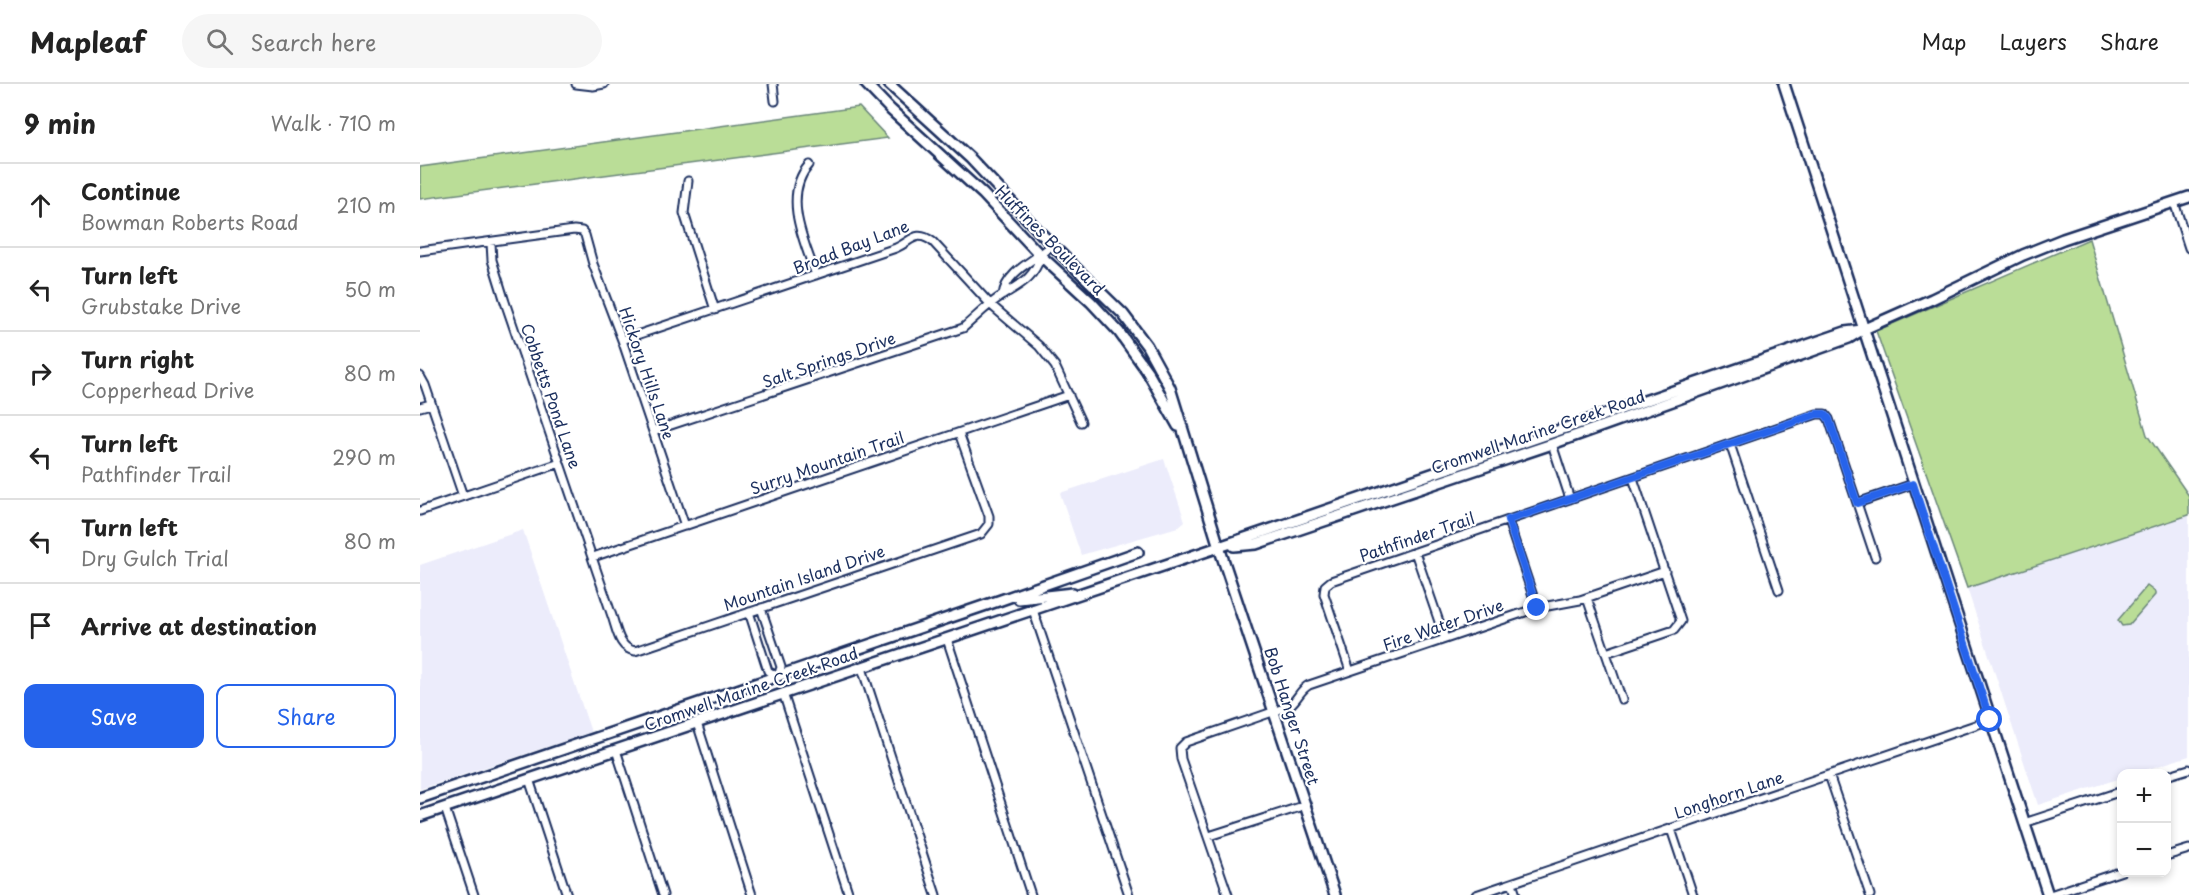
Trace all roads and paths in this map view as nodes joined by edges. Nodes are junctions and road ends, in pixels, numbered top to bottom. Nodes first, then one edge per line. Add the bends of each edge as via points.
1 (576, 84) edge
2 (604, 84) edge
3 (773, 84) edge
4 (866, 84) edge
5 (889, 84) edge
6 (1784, 84) edge
7 (775, 101) dead end
8 (809, 165) dead end
9 (688, 181) dead end
10 (2189, 197) edge
11 (2174, 202) junction
12 (491, 243) junction
13 (1052, 245) junction
14 (2189, 248) edge
15 (420, 251) edge
16 (1041, 256) junction
17 (816, 275) junction
18 (1003, 295) junction
19 (991, 305) junction
20 (715, 310) junction
21 (1862, 330) junction
22 (622, 340) junction
23 (420, 376) edge
24 (1069, 395) junction
25 (431, 404) junction
26 (420, 408) edge
27 (1081, 422) dead end
28 (653, 431) junction
29 (959, 433) junction
30 (1185, 438) junction
31 (1551, 444) junction
32 (1730, 444) junction
33 (560, 464) junction
34 (1633, 478) junction
35 (1913, 484) junction
36 (463, 496) junction
37 (1570, 499) junction
38 (1857, 503) junction
39 (420, 511) edge
40 (1508, 520) junction
41 (685, 526) junction
42 (1219, 547) junction
43 (1138, 552) dead end
44 (1415, 552) junction
45 (593, 557) junction
46 (1875, 558) dead end
47 (1665, 571) junction
48 (1779, 590) dead end
49 (1091, 591) junction
50 (1587, 597) junction
51 (1001, 600) junction
52 (761, 608) junction
53 (1537, 608) junction
54 (1034, 610) junction
55 (749, 612) junction
56 (947, 639) junction
57 (1445, 639) junction
58 (1606, 653) junction
59 (862, 668) junction
60 (1350, 671) junction
61 (778, 677) junction
62 (783, 693) junction
63 (1622, 700) dead end
64 (1275, 712) junction
65 (1990, 720) junction
66 (697, 723) junction
67 (616, 750) junction
68 (523, 764) junction
69 (2189, 769) edge
70 (2171, 774) edge
71 (1829, 775) junction
72 (529, 780) junction
73 (2117, 792) edge
74 (420, 798) edge
75 (1306, 805) junction
76 (445, 808) junction
77 (420, 816) edge
78 (2024, 823) junction
79 (1671, 829) junction
80 (1209, 836) junction
81 (2189, 849) edge
82 (2171, 854) edge
83 (2117, 872) edge
84 (1512, 883) junction
85 (474, 895) edge
86 (567, 895) edge
87 (663, 895) edge
88 (752, 895) edge
89 (849, 895) edge
90 (936, 895) edge
91 (1031, 895) edge
92 (1129, 895) edge
93 (1228, 895) edge
94 (1335, 895) edge
95 (1476, 895) edge
96 (1516, 895) edge
97 (1693, 895) edge
98 (1870, 895) edge
99 (2049, 895) edge

1 - 2 street
3 - 7 street
4 - 16 main road, Huffines Boulevard via 983,194
5 - 13 main road, Huffines Boulevard via 978,166
6 - 21 main road
8 - 17 street via 796,189 800,230
9 - 20 street via 684,213
10 - 11 main road, Cromwell Marine Creek Road
11 - 14 street
11 - 21 main road, Cromwell Marine Creek Road via 2033,250
12 - 15 street
12 - 22 street, Hickory Hills Lane via 582,231
12 - 33 street, Cobbetts Pond Lane via 505,302
13 - 16 street, Salt Springs Drive
13 - 30 main road, Huffines Boulevard via 1123,314 1147,346 1170,388
16 - 18 street, Salt Springs Drive via 1035,271
16 - 18 street, Salt Springs Drive via 1027,263 1004,285
16 - 30 main road, Huffines Boulevard via 1119,332 1147,371
17 - 19 street, Broad Bay Lane via 896,248 919,235 933,242
17 - 20 street, Broad Bay Lane
18 - 19 street, Salt Springs Drive
19 - 24 street, Broad Bay Lane via 1039,346 1055,366
19 - 28 street, Salt Springs Drive via 963,328 950,333
20 - 22 street, Broad Bay Lane
21 - 31 main road, Cromwell Marine Creek Road via 1849,339
21 - 35 main road
21 - 42 main road, Cromwell Marine Creek Road via 1845,332
22 - 28 street, Hickory Hills Lane
23 - 25 street
24 - 27 street, Broad Bay Lane
24 - 29 street, Surry Mountain Trail
25 - 26 street
25 - 36 street
28 - 41 street, Hickory Hills Lane
29 - 41 street, Surry Mountain Trail
29 - 52 street, Mountain Island Drive via 989,516 986,530
30 - 42 main road, Huffines Boulevard
31 - 37 street
31 - 42 main road, Cromwell Marine Creek Road via 1256,544
32 - 34 street, Pathfinder Trail
32 - 38 street, Pathfinder Trail via 1825,414
32 - 48 street
33 - 36 street
33 - 45 street, Cobbetts Pond Lane
34 - 37 street, Pathfinder Trail
34 - 47 street
35 - 38 street
35 - 65 main road
36 - 39 street
37 - 40 street, Pathfinder Trail
38 - 46 street
40 - 44 street, Pathfinder Trail
40 - 53 street
41 - 45 street, Surry Mountain Trail
42 - 49 main road, Cromwell Marine Creek Road
42 - 64 main road, Bob Hanger Street
43 - 51 main road, Cromwell Marine Creek Road
44 - 57 street
44 - 60 street, Pathfinder Trail via 1326,586 1324,594
45 - 55 street, Mountain Island Drive via 628,650 635,651
47 - 50 street, Fire Water Drive
47 - 58 street via 1680,624 1674,630
49 - 51 main road, Cromwell Marine Creek Road
49 - 54 main road, Cromwell Marine Creek Road
50 - 53 street, Fire Water Drive
50 - 58 street
51 - 61 main road, Cromwell Marine Creek Road
52 - 55 street, Mountain Island Drive
52 - 61 street via 781,667
53 - 57 street, Fire Water Drive
54 - 56 main road, Cromwell Marine Creek Road
54 - 92 street
55 - 61 street via 768,671
56 - 59 main road, Cromwell Marine Creek Road
56 - 91 street
57 - 60 street, Fire Water Drive
58 - 63 street
59 - 62 main road, Cromwell Marine Creek Road
59 - 90 street
60 - 64 street, Fire Water Drive via 1306,687 1290,706
61 - 62 main road
61 - 68 main road, Cromwell Marine Creek Road
62 - 66 main road, Cromwell Marine Creek Road
62 - 89 street
64 - 75 main road, Bob Hanger Street
64 - 80 street, Fire Water Drive via 1186,742 1180,748
65 - 71 street, Longhorn Lane
65 - 78 main road
66 - 67 main road, Cromwell Marine Creek Road
66 - 88 street
67 - 72 main road, Cromwell Marine Creek Road
67 - 87 street
68 - 72 main road
68 - 74 main road, Cromwell Marine Creek Road
69 - 70 street
71 - 79 street, Longhorn Lane
71 - 98 street
72 - 76 main road, Cromwell Marine Creek Road
72 - 86 street
73 - 78 street
75 - 80 street
75 - 94 main road, Bob Hanger Street
76 - 77 main road, Cromwell Marine Creek Road
76 - 85 street
78 - 99 main road
79 - 84 street, Longhorn Lane
79 - 97 street
80 - 93 street
81 - 82 street
83 - 99 street
84 - 95 street, Longhorn Lane
84 - 96 street

